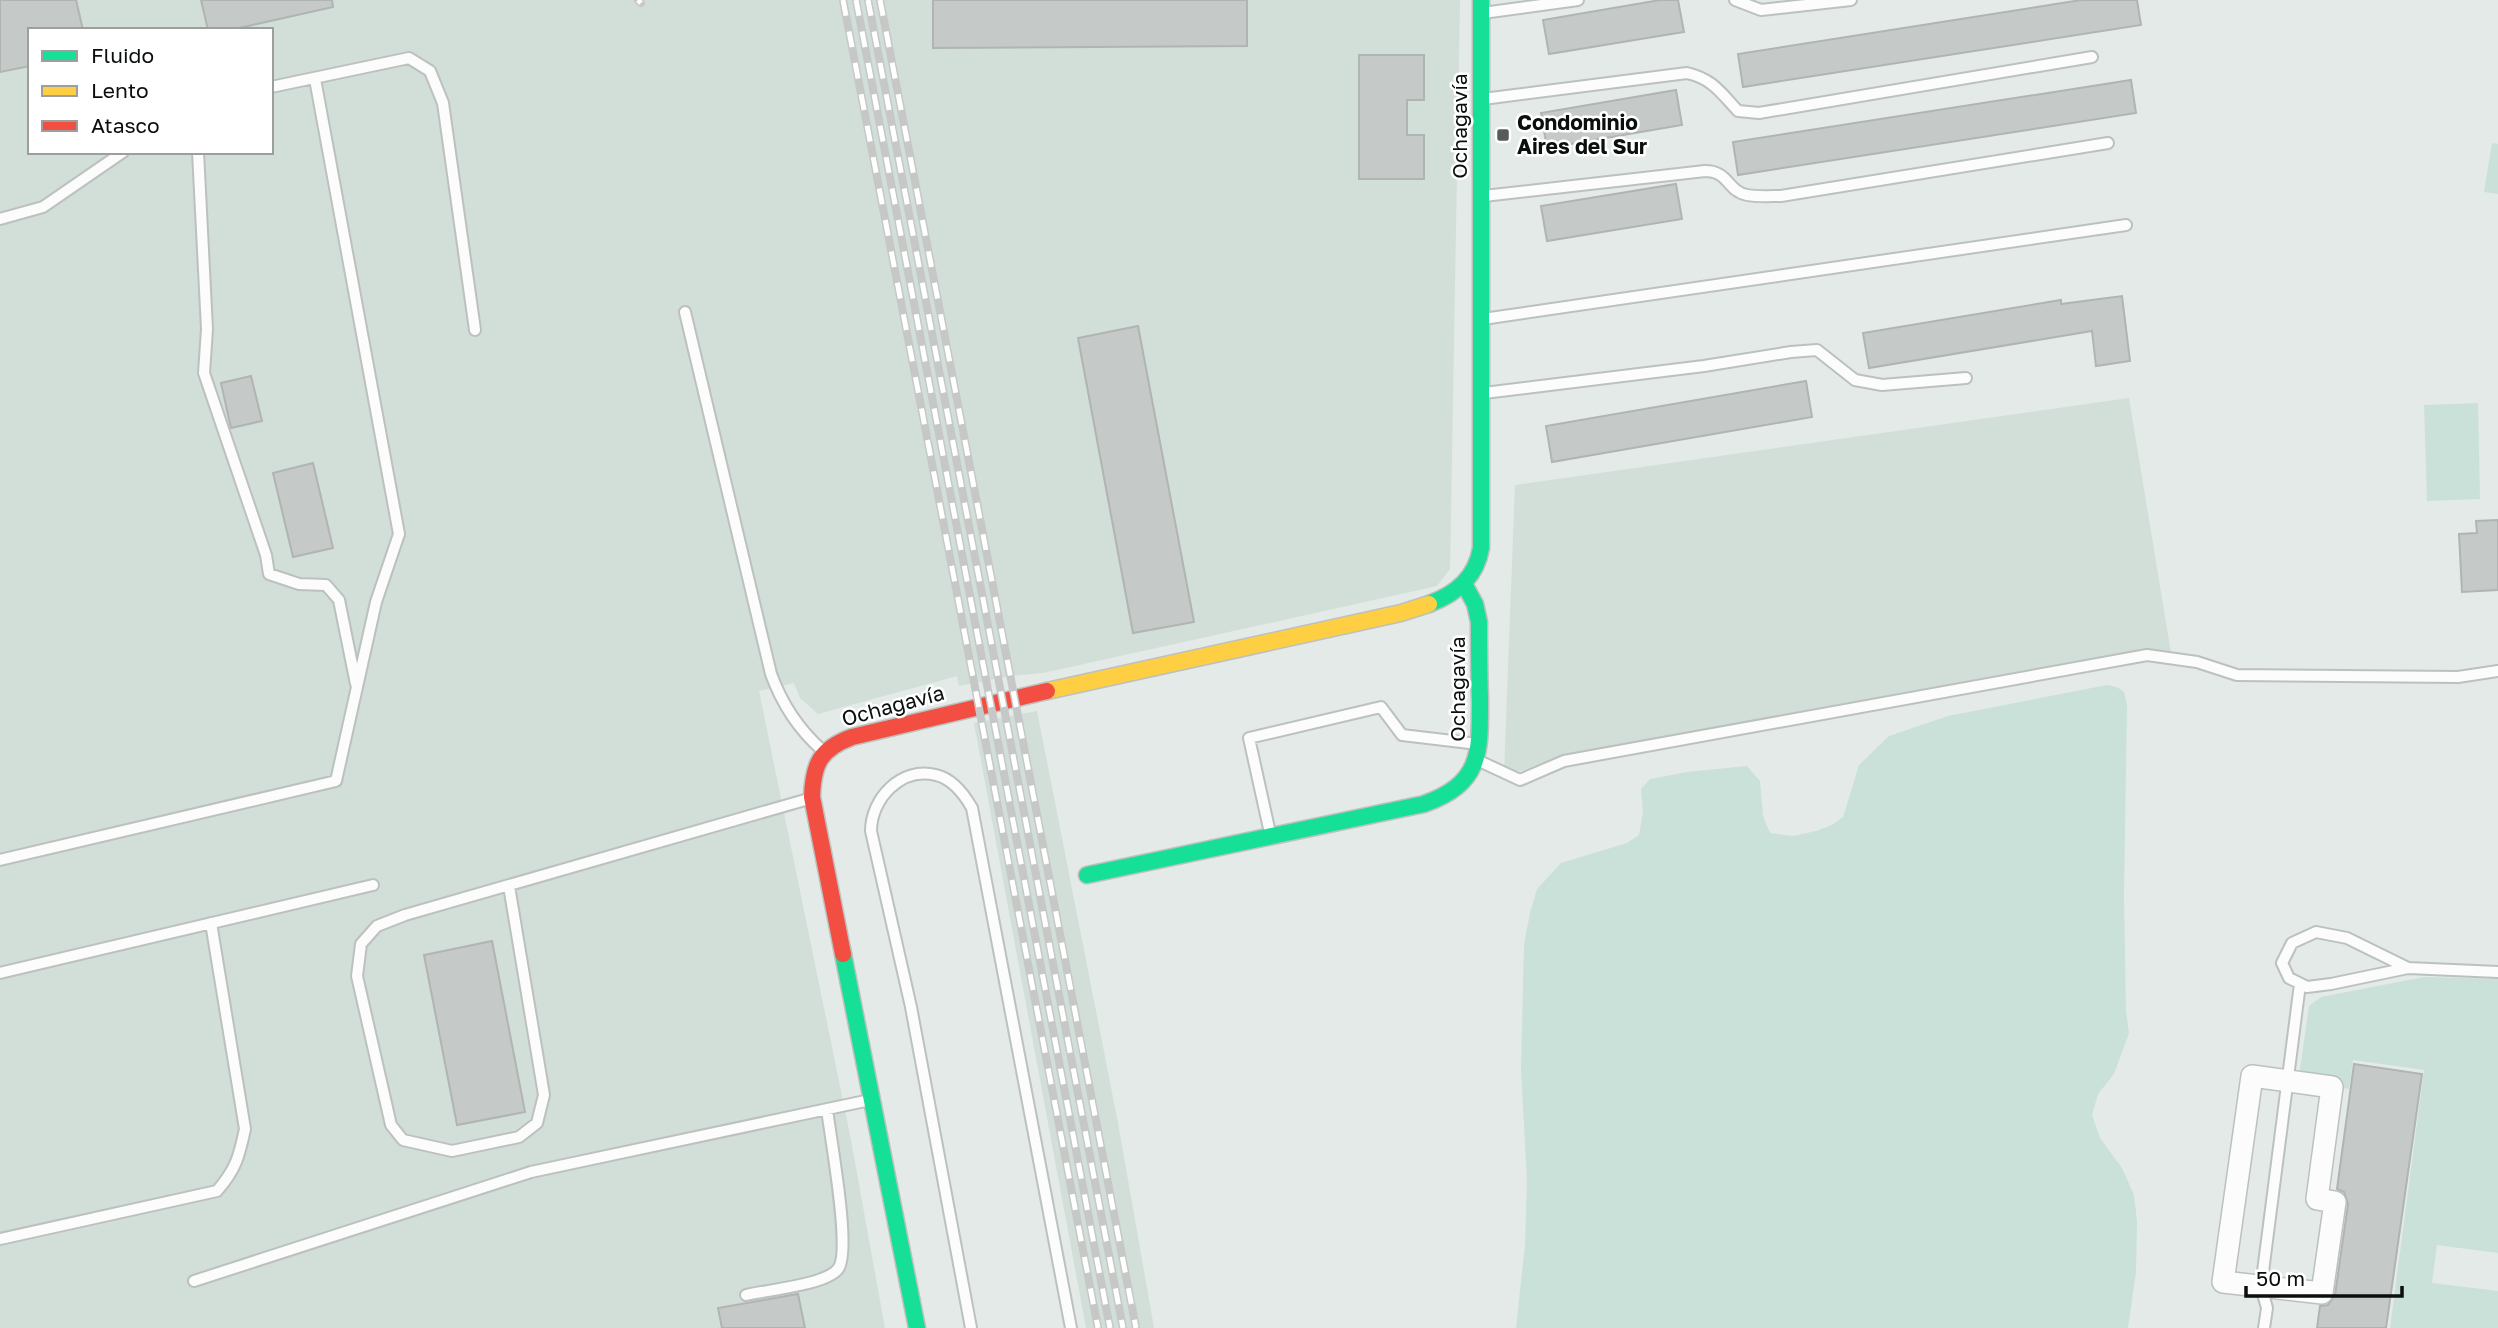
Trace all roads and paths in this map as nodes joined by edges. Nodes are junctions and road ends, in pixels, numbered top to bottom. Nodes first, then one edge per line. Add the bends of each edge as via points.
1 (1578, 0) edge
2 (1735, 0) edge
3 (1851, 0) edge
4 (1480, 5) edge
5 (2092, 57) dead end
6 (315, 79) junction
7 (273, 87) edge
8 (1480, 99) junction
9 (2108, 143) dead end
10 (120, 154) edge
11 (198, 154) edge
12 (1481, 197) junction
13 (0, 219) edge
14 (2126, 225) dead end
15 (685, 312) dead end
16 (1480, 319) junction
17 (475, 330) dead end
18 (1966, 378) dead end
19 (1481, 394) junction
20 (1464, 584) junction
21 (2498, 671) edge
22 (358, 691) junction
23 (824, 752) junction
24 (1479, 752) junction
25 (812, 797) junction
26 (1271, 836) junction
27 (0, 860) edge
28 (1087, 875) dead end
29 (373, 886) dead end
30 (509, 886) junction
31 (211, 923) junction
32 (2408, 968) junction
33 (2498, 972) edge
34 (0, 973) edge
35 (2300, 984) junction
36 (2287, 1081) junction
37 (872, 1100) junction
38 (827, 1110) junction
39 (0, 1238) edge
40 (194, 1281) dead end
41 (2261, 1287) junction
42 (746, 1295) dead end
43 (917, 1328) edge
44 (971, 1328) edge
45 (1071, 1328) edge
46 (2264, 1328) edge

1 - 4 lane
2 - 3 lane via 1761,10
4 - 8 main road, Ochagavía
5 - 8 lane via 1759,113 1738,111 1716,86 1687,73
6 - 7 lane
6 - 17 lane via 409,58 430,71 443,103
6 - 22 lane via 399,534 376,602
8 - 12 main road, Ochagavía
9 - 12 lane via 1781,196 1746,195 1716,171 1705,171
10 - 13 lane via 43,207
11 - 22 lane via 207,329 204,373 270,574 299,584 326,585 339,600
12 - 16 main road, Ochagavía
14 - 16 lane
15 - 23 lane via 771,674 789,714
16 - 19 main road, Ochagavía
18 - 19 lane via 1882,385 1855,380 1817,351
19 - 20 main road, Ochagavía via 1480,552
20 - 23 main road, Ochagavía via 1442,601 1419,608 945,713 842,740
20 - 24 main road, Ochagavía via 1479,622
21 - 24 lane via 2458,677 2237,675 2197,662 2147,655 1564,761 1520,780
22 - 27 lane via 336,781
23 - 25 main road, Ochagavía via 812,777
24 - 26 main road, Ochagavía via 1460,784 1434,801
24 - 26 lane via 1402,735 1381,707 1248,738
25 - 30 lane
25 - 37 main road, Ochagavía
26 - 28 main road, Ochagavía
29 - 31 lane
30 - 30 lane via 544,1095 537,1123 519,1137 452,1151 403,1140 391,1125 357,976 361,944 377,926 405,915
31 - 34 lane
31 - 39 lane via 245,1129 232,1173 217,1191
32 - 33 lane
32 - 35 lane via 2331,984
32 - 35 lane via 2347,939 2316,932 2292,943 2282,963 2289,978
35 - 36 lane
36 - 41 lane
36 - 41 street via 2252,1076 2223,1282
36 - 41 street via 2332,1087 2317,1199 2335,1202 2322,1293
37 - 38 lane
37 - 43 main road, Ochagavía
38 - 40 lane via 531,1172
38 - 42 lane via 844,1236 838,1270 822,1279
41 - 46 lane via 2267,1308
44 - 45 lane via 911,1007 871,831 873,812 883,793 901,780 923,774 947,780 972,808

